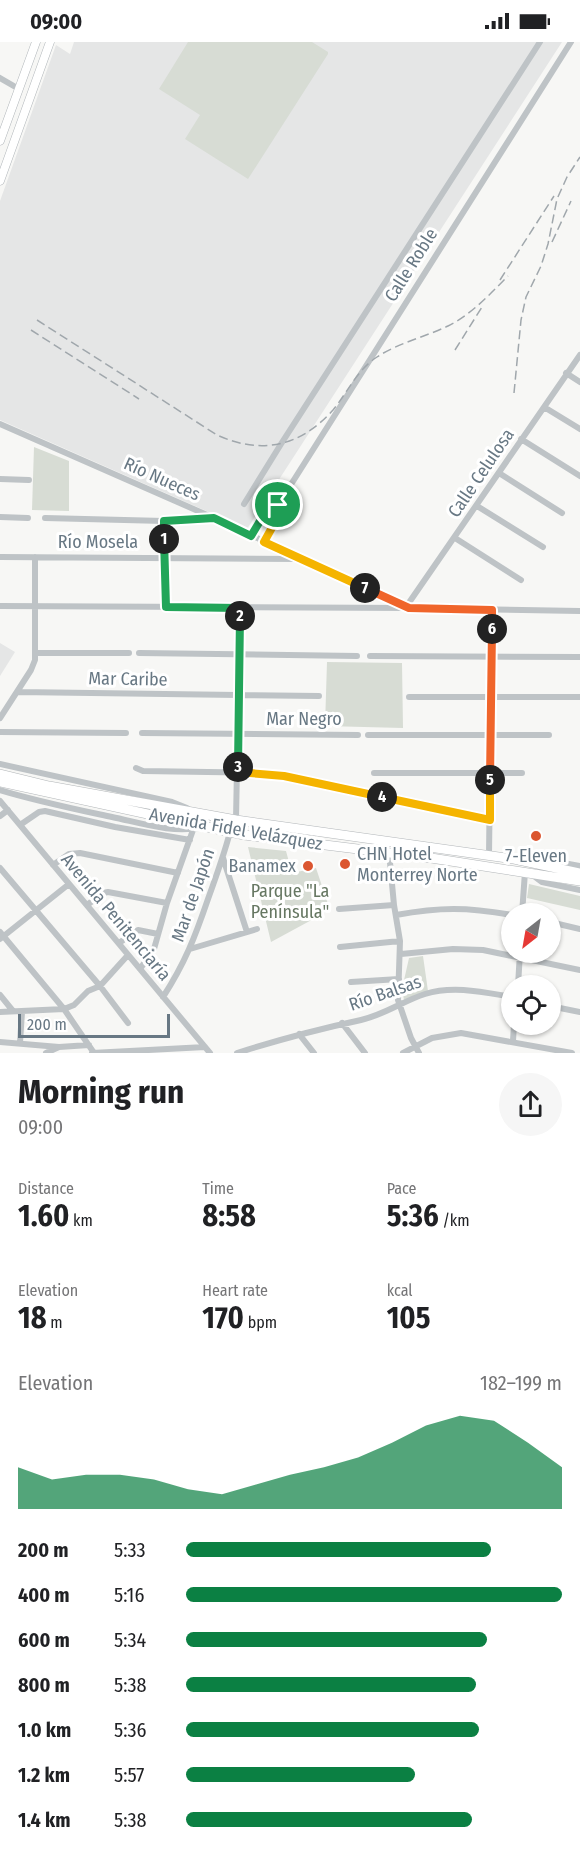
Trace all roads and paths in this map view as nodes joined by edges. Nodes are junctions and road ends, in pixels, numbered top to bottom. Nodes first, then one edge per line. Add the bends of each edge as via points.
1 (36, 42) edge
2 (50, 42) edge
3 (540, 42) edge
4 (571, 42) edge
5 (0, 78) edge
6 (19, 90) junction
7 (0, 141) edge
8 (0, 181) edge
9 (580, 355) edge
10 (566, 374) junction
11 (580, 382) edge
12 (544, 407) junction
13 (0, 424) edge
14 (580, 429) edge
15 (521, 439) junction
16 (499, 473) junction
17 (580, 476) edge
18 (0, 479) edge
19 (28, 480) dead end
20 (244, 504) dead end
21 (278, 505) junction
22 (477, 506) junction
23 (562, 513) dead end
24 (0, 518) edge
25 (28, 518) dead end
26 (45, 518) dead end
27 (214, 518) junction
28 (164, 521) junction
29 (251, 536) junction
30 (455, 538) junction
31 (264, 542) junction
32 (543, 547) dead end
33 (0, 557) edge
34 (35, 557) junction
35 (165, 558) junction
36 (303, 559) junction
37 (521, 580) dead end
38 (0, 606) edge
39 (36, 607) junction
40 (166, 607) junction
41 (240, 608) junction
42 (408, 608) junction
43 (492, 610) junction
44 (580, 611) edge
45 (36, 653) junction
46 (129, 653) dead end
47 (139, 653) dead end
48 (239, 655) junction
49 (357, 656) dead end
50 (370, 656) dead end
51 (490, 657) junction
52 (580, 657) edge
53 (18, 692) junction
54 (239, 695) junction
55 (319, 696) dead end
56 (490, 696) junction
57 (409, 697) dead end
58 (580, 697) edge
59 (0, 718) edge
60 (0, 732) edge
61 (126, 733) dead end
62 (142, 733) dead end
63 (238, 734) junction
64 (358, 735) dead end
65 (368, 735) dead end
66 (549, 735) dead end
67 (491, 736) junction
68 (1, 767) edge
69 (136, 768) dead end
70 (238, 772) junction
71 (374, 773) dead end
72 (490, 774) junction
73 (522, 774) dead end
74 (1, 788) edge
75 (0, 801) edge
76 (67, 807) junction
77 (8, 810) junction
78 (55, 813) junction
79 (199, 814) junction
80 (0, 816) edge
81 (236, 820) junction
82 (490, 820) junction
83 (20, 825) junction
84 (203, 827) junction
85 (193, 830) junction
86 (230, 832) junction
87 (190, 840) junction
88 (389, 852) junction
89 (489, 856) junction
90 (223, 858) junction
91 (514, 859) junction
92 (54, 865) junction
93 (580, 866) edge
94 (0, 868) edge
95 (178, 873) junction
96 (527, 873) junction
97 (580, 873) edge
98 (569, 875) junction
99 (580, 881) edge
100 (69, 884) junction
101 (580, 890) edge
102 (167, 903) junction
103 (523, 903) edge
104 (87, 905) junction
105 (394, 905) junction
106 (339, 909) dead end
107 (35, 911) junction
108 (501, 913) edge
109 (396, 915) junction
110 (561, 924) edge
111 (580, 928) edge
112 (257, 929) dead end
113 (247, 932) junction
114 (158, 934) junction
115 (1, 936) edge
116 (400, 940) junction
117 (119, 943) junction
118 (340, 947) dead end
119 (190, 949) junction
120 (501, 953) edge
121 (401, 954) junction
122 (128, 955) junction
123 (552, 963) edge
124 (140, 969) junction
125 (580, 970) edge
126 (399, 979) junction
127 (351, 982) dead end
128 (100, 986) junction
129 (0, 995) edge
130 (501, 995) edge
131 (163, 997) junction
132 (399, 1006) junction
133 (561, 1008) edge
134 (64, 1009) junction
135 (13, 1011) junction
136 (0, 1012) edge
137 (22, 1012) junction
138 (580, 1012) edge
139 (128, 1023) dead end
140 (342, 1023) junction
141 (298, 1034) junction
142 (513, 1035) edge
143 (513, 1041) junction
144 (0, 1042) edge
145 (20, 1043) junction
146 (88, 1045) junction
147 (261, 1045) junction
148 (59, 1047) junction
149 (205, 1047) junction
150 (417, 1050) edge
151 (150, 1051) edge
152 (556, 1052) edge
153 (46, 1053) edge
154 (93, 1053) edge
155 (210, 1053) edge
156 (237, 1053) edge
157 (267, 1053) edge
158 (314, 1053) edge
159 (365, 1053) edge
160 (403, 1053) edge
161 (572, 1053) edge

1 - 6 main road
2 - 8 main road
3 - 20 street
4 - 21 street, Calle Roble
5 - 6 street
6 - 7 main road
9 - 10 street, Calle Celulosa
10 - 11 street
10 - 12 street, Calle Celulosa
12 - 14 street
12 - 15 street, Calle Celulosa
13 - 27 street, Río Nueces
15 - 16 street, Calle Celulosa
15 - 17 street
16 - 22 street, Calle Celulosa
16 - 23 street
18 - 19 street
21 - 29 street, Calle Roble via 263,516
21 - 31 street, Calle Roble
22 - 30 street, Calle Celulosa
22 - 32 street
24 - 25 street
26 - 28 street
27 - 28 street
27 - 29 street, Río Nueces
28 - 35 street
29 - 31 street, Río Nueces
30 - 37 street
30 - 42 street, Calle Celulosa
31 - 36 street, Río Nueces
33 - 34 street, Río Mosela
34 - 35 street, Río Mosela
34 - 39 street
35 - 36 street, Río Mosela
35 - 40 street
36 - 42 street, Río Nueces
38 - 39 street
39 - 40 street
39 - 45 street
40 - 41 street
41 - 42 street
41 - 48 street
42 - 43 street
43 - 44 street
43 - 51 street
45 - 46 street
45 - 53 street via 34,665
47 - 48 street
48 - 49 street
48 - 54 street
50 - 51 street
51 - 52 street
51 - 56 street
53 - 54 street, Mar Caribe
53 - 59 street
54 - 55 street, Mar Caribe
54 - 63 street
56 - 57 street
56 - 58 street
56 - 67 street
60 - 61 street
62 - 63 street, Mar Negro
63 - 64 street, Mar Negro
63 - 70 street
65 - 67 street, Mar Negro
66 - 67 street, Mar Negro
67 - 72 street
68 - 79 street via 172,802
68 - 79 highway, Avenida Fidel Velázquez via 49,786
69 - 70 street
70 - 81 street
70 - 82 street via 298,778
71 - 72 street
72 - 73 street
72 - 82 street
74 - 76 street
74 - 84 highway, Avenida Fidel Velázquez
75 - 77 street, Avenida Penitenciaría
76 - 78 street
76 - 85 street via 162,828
77 - 80 street
77 - 83 street, Avenida Penitenciaría
78 - 83 street via 40,812
78 - 87 street
79 - 81 highway, Avenida Fidel Velázquez
81 - 89 highway, Avenida Fidel Velázquez
82 - 89 street
83 - 92 street, Avenida Penitenciaría
84 - 85 street
84 - 86 highway, Avenida Fidel Velázquez
85 - 87 street
86 - 88 highway, Avenida Fidel Velázquez
86 - 90 street, Mar de Japón
87 - 95 street
88 - 96 highway, Avenida Fidel Velázquez
88 - 105 street
89 - 91 highway, Avenida Fidel Velázquez
90 - 113 street
90 - 119 street, Mar de Japón
91 - 93 street via 526,856
91 - 98 highway, Avenida Fidel Velázquez
92 - 95 street via 69,854 80,853
92 - 100 street, Avenida Penitenciaría
94 - 107 street
95 - 102 street
96 - 98 highway, Avenida Fidel Velázquez
96 - 101 street via 542,882
96 - 103 street
97 - 98 highway, Avenida Fidel Velázquez
98 - 99 highway, Avenida Fidel Velázquez
100 - 104 street, Avenida Penitenciaría
100 - 107 street
102 - 104 street via 106,892
102 - 114 street
104 - 117 street, Avenida Penitenciaría
105 - 106 street
105 - 109 street
107 - 115 street
107 - 128 street
108 - 109 street via 464,908
109 - 116 street
110 - 111 street
112 - 113 street
113 - 119 street
114 - 117 street via 138,930
114 - 124 street via 152,953
115 - 134 street
116 - 118 street
116 - 121 street
117 - 122 street, Avenida Penitenciaría
119 - 131 street, Mar de Japón
120 - 121 street via 467,949
121 - 126 street
122 - 124 street, Avenida Penitenciaría
122 - 128 street
123 - 125 street
124 - 131 street, Avenida Penitenciaría
126 - 127 street
126 - 132 street
128 - 134 street
128 - 139 street
129 - 135 street
130 - 132 street, Río Balsas via 443,990
131 - 149 street, Avenida Penitenciaría
132 - 140 street, Río Balsas
132 - 150 street
133 - 138 street
134 - 137 street
134 - 146 street
135 - 136 street
135 - 137 street
137 - 145 street
140 - 141 street, Río Balsas
140 - 159 street
141 - 147 street, Río Balsas
141 - 158 street
142 - 143 street
143 - 150 street via 461,1033 432,1038
143 - 152 street
144 - 145 street
145 - 148 street
146 - 148 street
146 - 154 street
147 - 156 street, Río Balsas
147 - 157 street
148 - 153 street
149 - 151 street
149 - 155 street, Avenida Penitenciaría
150 - 160 street
151 - 154 street
152 - 161 street

